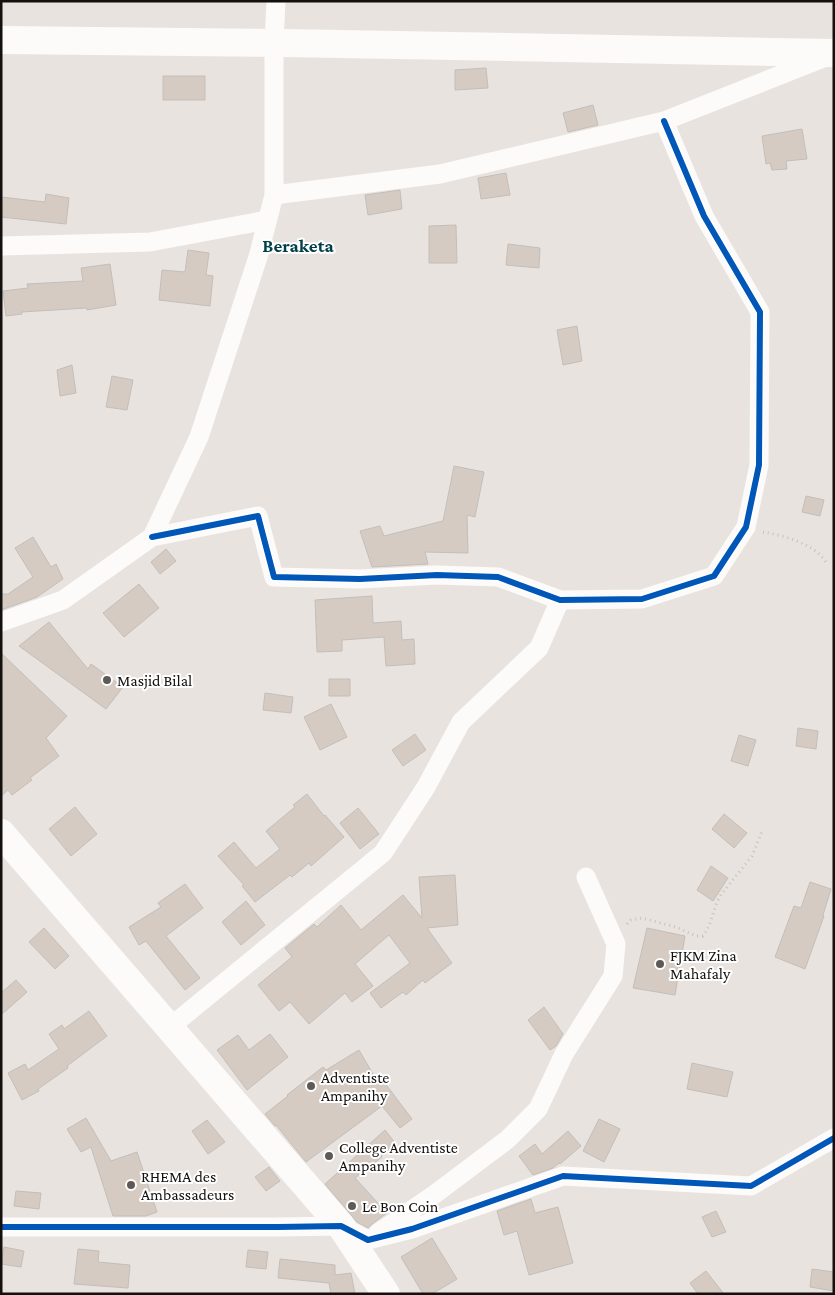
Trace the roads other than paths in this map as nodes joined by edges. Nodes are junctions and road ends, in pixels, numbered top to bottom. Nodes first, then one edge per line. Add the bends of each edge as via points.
1 (276, 1) edge
2 (1, 40) edge
3 (274, 43) junction
4 (834, 53) edge
5 (664, 122) junction
6 (274, 195) junction
7 (267, 220) junction
8 (1, 246) edge
9 (152, 537) junction
10 (560, 600) junction
11 (1, 622) edge
12 (1, 833) edge
13 (586, 876) dead end
14 (170, 1027) junction
15 (834, 1138) edge
16 (341, 1226) junction
17 (1, 1228) edge
18 (368, 1240) junction
19 (386, 1294) edge

1 - 3 street
2 - 3 street
3 - 4 street
3 - 6 street
4 - 5 street
5 - 6 street via 440,174
5 - 10 street via 704,216 760,312 759,465 746,527 714,576 642,599
6 - 7 street
7 - 8 street via 150,242
7 - 9 street via 199,437
9 - 10 street via 258,516 274,577 498,577
9 - 11 street via 63,600
10 - 14 street via 539,648 461,722 426,787 383,853
12 - 14 street
13 - 18 street via 616,944 613,976 564,1054 538,1108 508,1139
14 - 16 street
15 - 18 street via 751,1186 563,1176 412,1230
16 - 17 street
16 - 18 street
16 - 19 street

